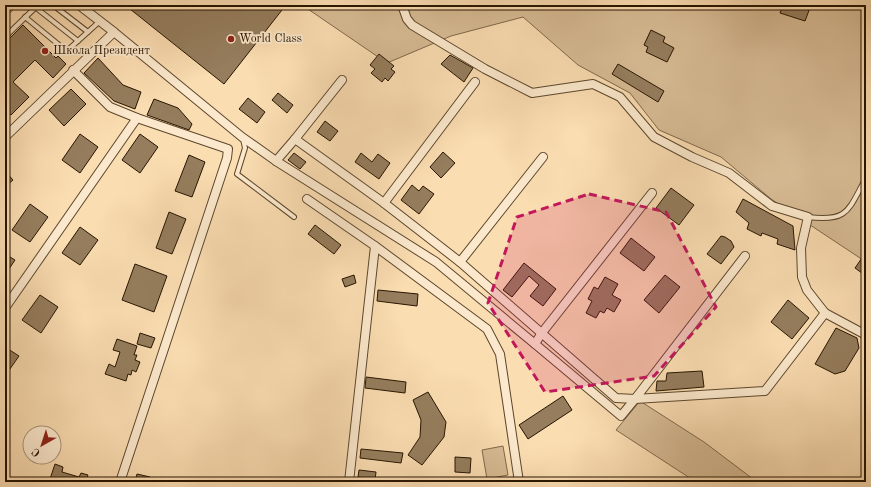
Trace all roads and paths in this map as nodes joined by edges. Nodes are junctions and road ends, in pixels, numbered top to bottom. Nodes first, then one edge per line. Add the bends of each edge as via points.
1 (79, 5) edge
2 (402, 5) edge
3 (37, 6) edge
4 (57, 6) edge
5 (25, 17) junction
6 (100, 21) junction
7 (88, 32) junction
8 (114, 32) junction
9 (5, 37) edge
10 (78, 41) junction
11 (73, 70) junction
12 (342, 80) dead end
13 (475, 82) dead end
14 (137, 118) junction
15 (5, 137) edge
16 (242, 137) junction
17 (295, 139) junction
18 (543, 157) dead end
19 (276, 161) junction
20 (866, 178) edge
21 (652, 193) dead end
22 (307, 199) dead end
23 (384, 203) junction
24 (294, 217) dead end
25 (808, 217) junction
26 (374, 246) junction
27 (745, 256) dead end
28 (460, 262) junction
29 (5, 308) edge
30 (825, 313) junction
31 (541, 334) junction
32 (866, 335) edge
33 (535, 344) junction
34 (635, 399) junction
35 (120, 482) edge
36 (349, 482) edge
37 (519, 482) edge

1 - 6 street
2 - 25 street via 412,25 485,69 532,93 593,84 620,97 654,138 729,173 772,206
3 - 5 lane
3 - 10 lane
4 - 7 lane
5 - 9 lane
5 - 10 lane via 64,49 69,49
6 - 7 lane
6 - 8 street
7 - 10 lane
8 - 11 street
8 - 16 street
11 - 14 street via 110,107
11 - 15 street
12 - 17 street
13 - 23 street
14 - 29 street
14 - 35 street via 228,149
16 - 19 street
16 - 24 lane via 245,148 237,174
17 - 19 street
17 - 23 street
18 - 28 street
19 - 33 street via 436,262
20 - 25 lane via 849,208 841,216 826,219
21 - 31 street
22 - 26 street
23 - 28 street
25 - 30 street via 801,248 802,277 807,290
26 - 36 street
26 - 37 street via 487,329 500,354
27 - 34 street
28 - 31 street
30 - 32 street
30 - 34 street via 765,391
31 - 33 street
31 - 34 street via 616,398
33 - 34 street via 621,416

